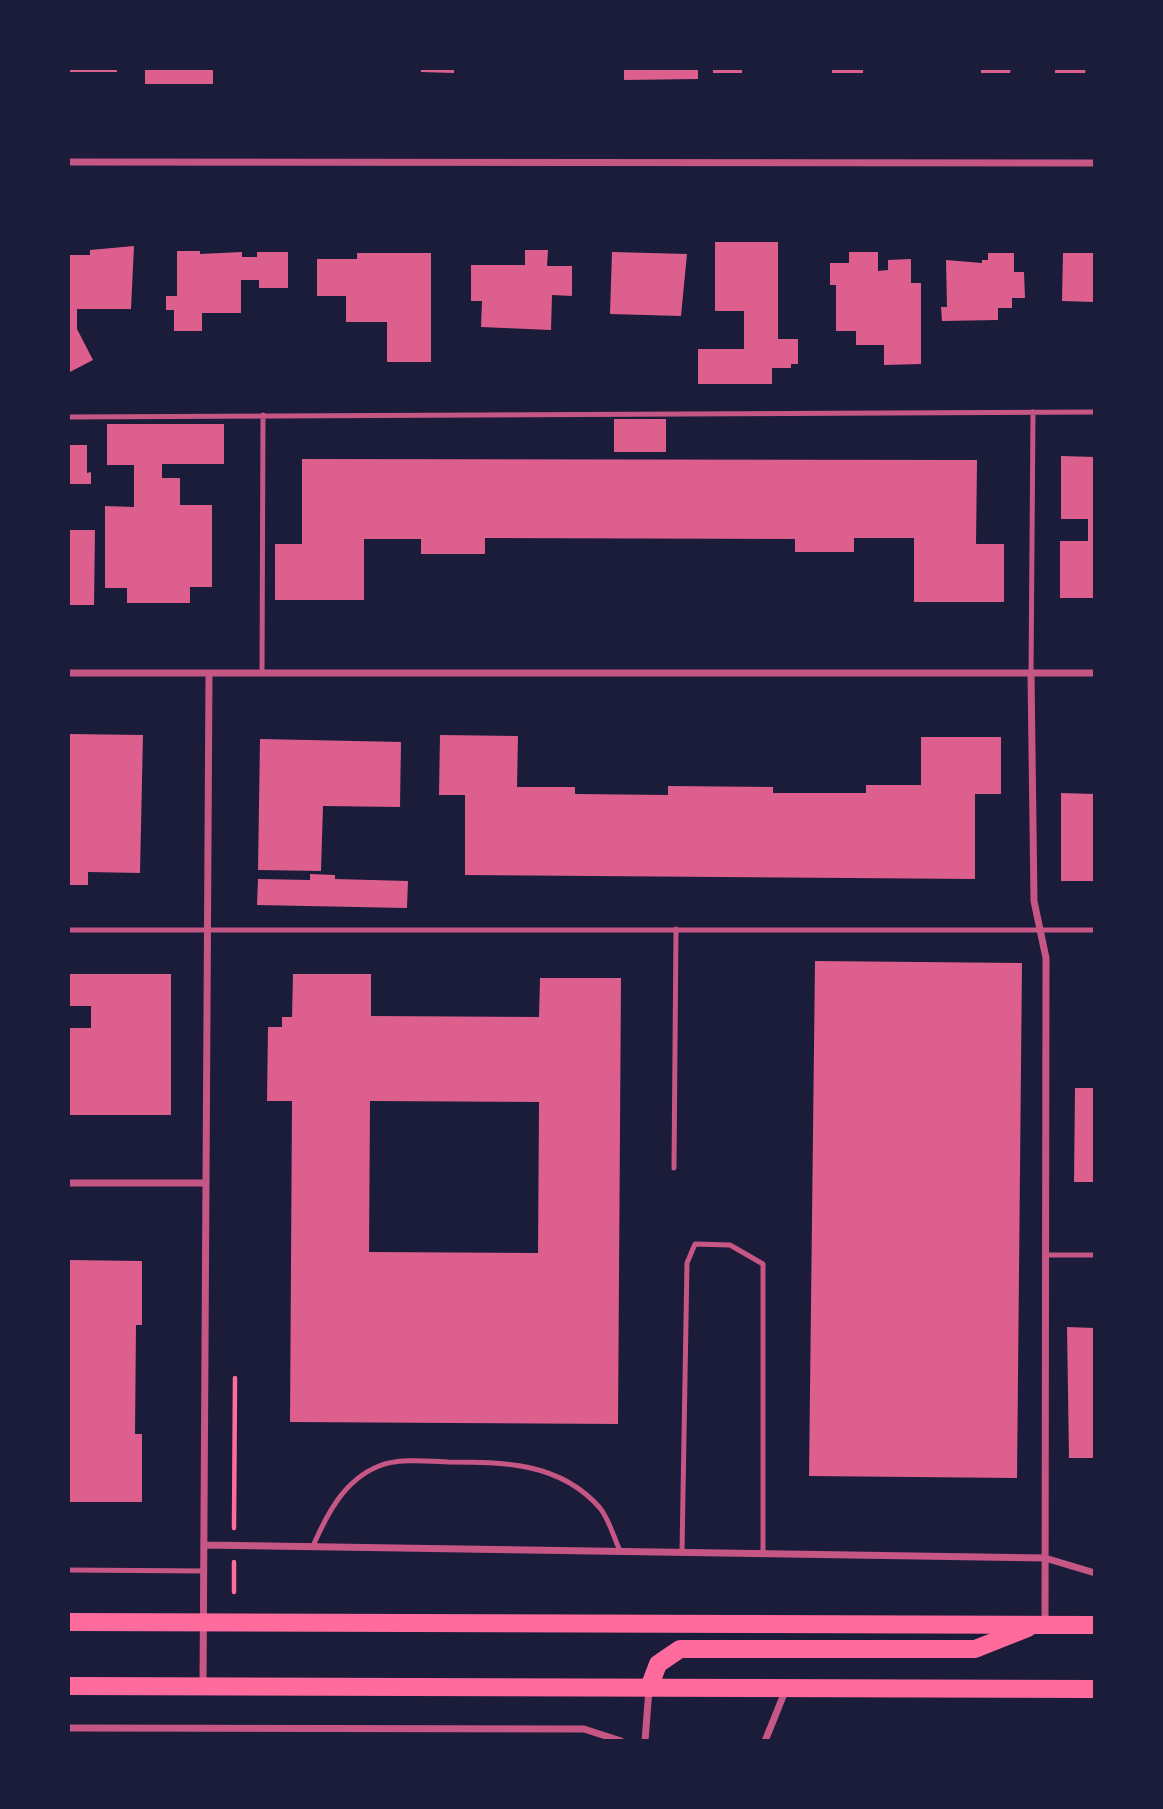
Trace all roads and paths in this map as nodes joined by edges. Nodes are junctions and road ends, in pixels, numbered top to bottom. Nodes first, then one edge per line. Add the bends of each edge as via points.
1 (68, 162) edge
2 (1095, 163) edge
3 (1033, 412) junction
4 (1095, 412) edge
5 (263, 415) junction
6 (68, 417) edge
7 (68, 673) edge
8 (209, 673) junction
9 (262, 673) junction
10 (1095, 673) edge
11 (1031, 674) junction
12 (676, 929) junction
13 (68, 930) edge
14 (1040, 930) junction
15 (1095, 930) edge
16 (208, 931) junction
17 (674, 1168) dead end
18 (68, 1183) edge
19 (206, 1183) junction
20 (1045, 1255) junction
21 (1095, 1255) edge
22 (235, 1378) dead end
23 (204, 1545) junction
24 (234, 1545) junction
25 (313, 1546) junction
26 (620, 1551) junction
27 (682, 1552) junction
28 (763, 1553) junction
29 (1045, 1558) junction
30 (68, 1570) edge
31 (204, 1571) junction
32 (1095, 1573) edge
33 (234, 1592) dead end
34 (68, 1622) edge
35 (203, 1623) junction
36 (1041, 1625) junction
37 (1095, 1625) edge
38 (68, 1685) edge
39 (203, 1686) junction
40 (649, 1688) junction
41 (786, 1689) junction
42 (1095, 1689) edge
43 (68, 1728) edge
44 (621, 1741) edge
45 (645, 1741) edge
46 (765, 1741) edge

1 - 2 street
3 - 4 lane
3 - 5 lane
3 - 11 lane
5 - 6 lane
5 - 9 lane
7 - 8 street
8 - 9 street
8 - 16 street
9 - 11 street
10 - 11 street
11 - 14 street via 1034,901
12 - 14 lane
12 - 16 lane
12 - 17 lane
13 - 16 lane
14 - 15 lane
14 - 20 street via 1046,958
16 - 19 street
18 - 19 street
19 - 23 street
20 - 21 lane
20 - 29 street
22 - 24 path
23 - 24 street
23 - 31 street
24 - 25 street
24 - 33 path
25 - 26 street
25 - 26 lane via 340,1496 379,1465 509,1462 576,1486 601,1510
26 - 27 street
27 - 28 street
27 - 28 lane via 687,1263 695,1244 730,1245 763,1264
28 - 29 street
29 - 32 street
29 - 36 street
30 - 31 lane
31 - 35 street
34 - 35 main road
35 - 36 main road
35 - 39 street
36 - 37 main road
36 - 40 main road via 975,1649 680,1649 658,1664
38 - 39 main road
39 - 40 main road
40 - 41 main road
40 - 45 street
41 - 42 main road
41 - 46 street
43 - 44 street via 584,1729

